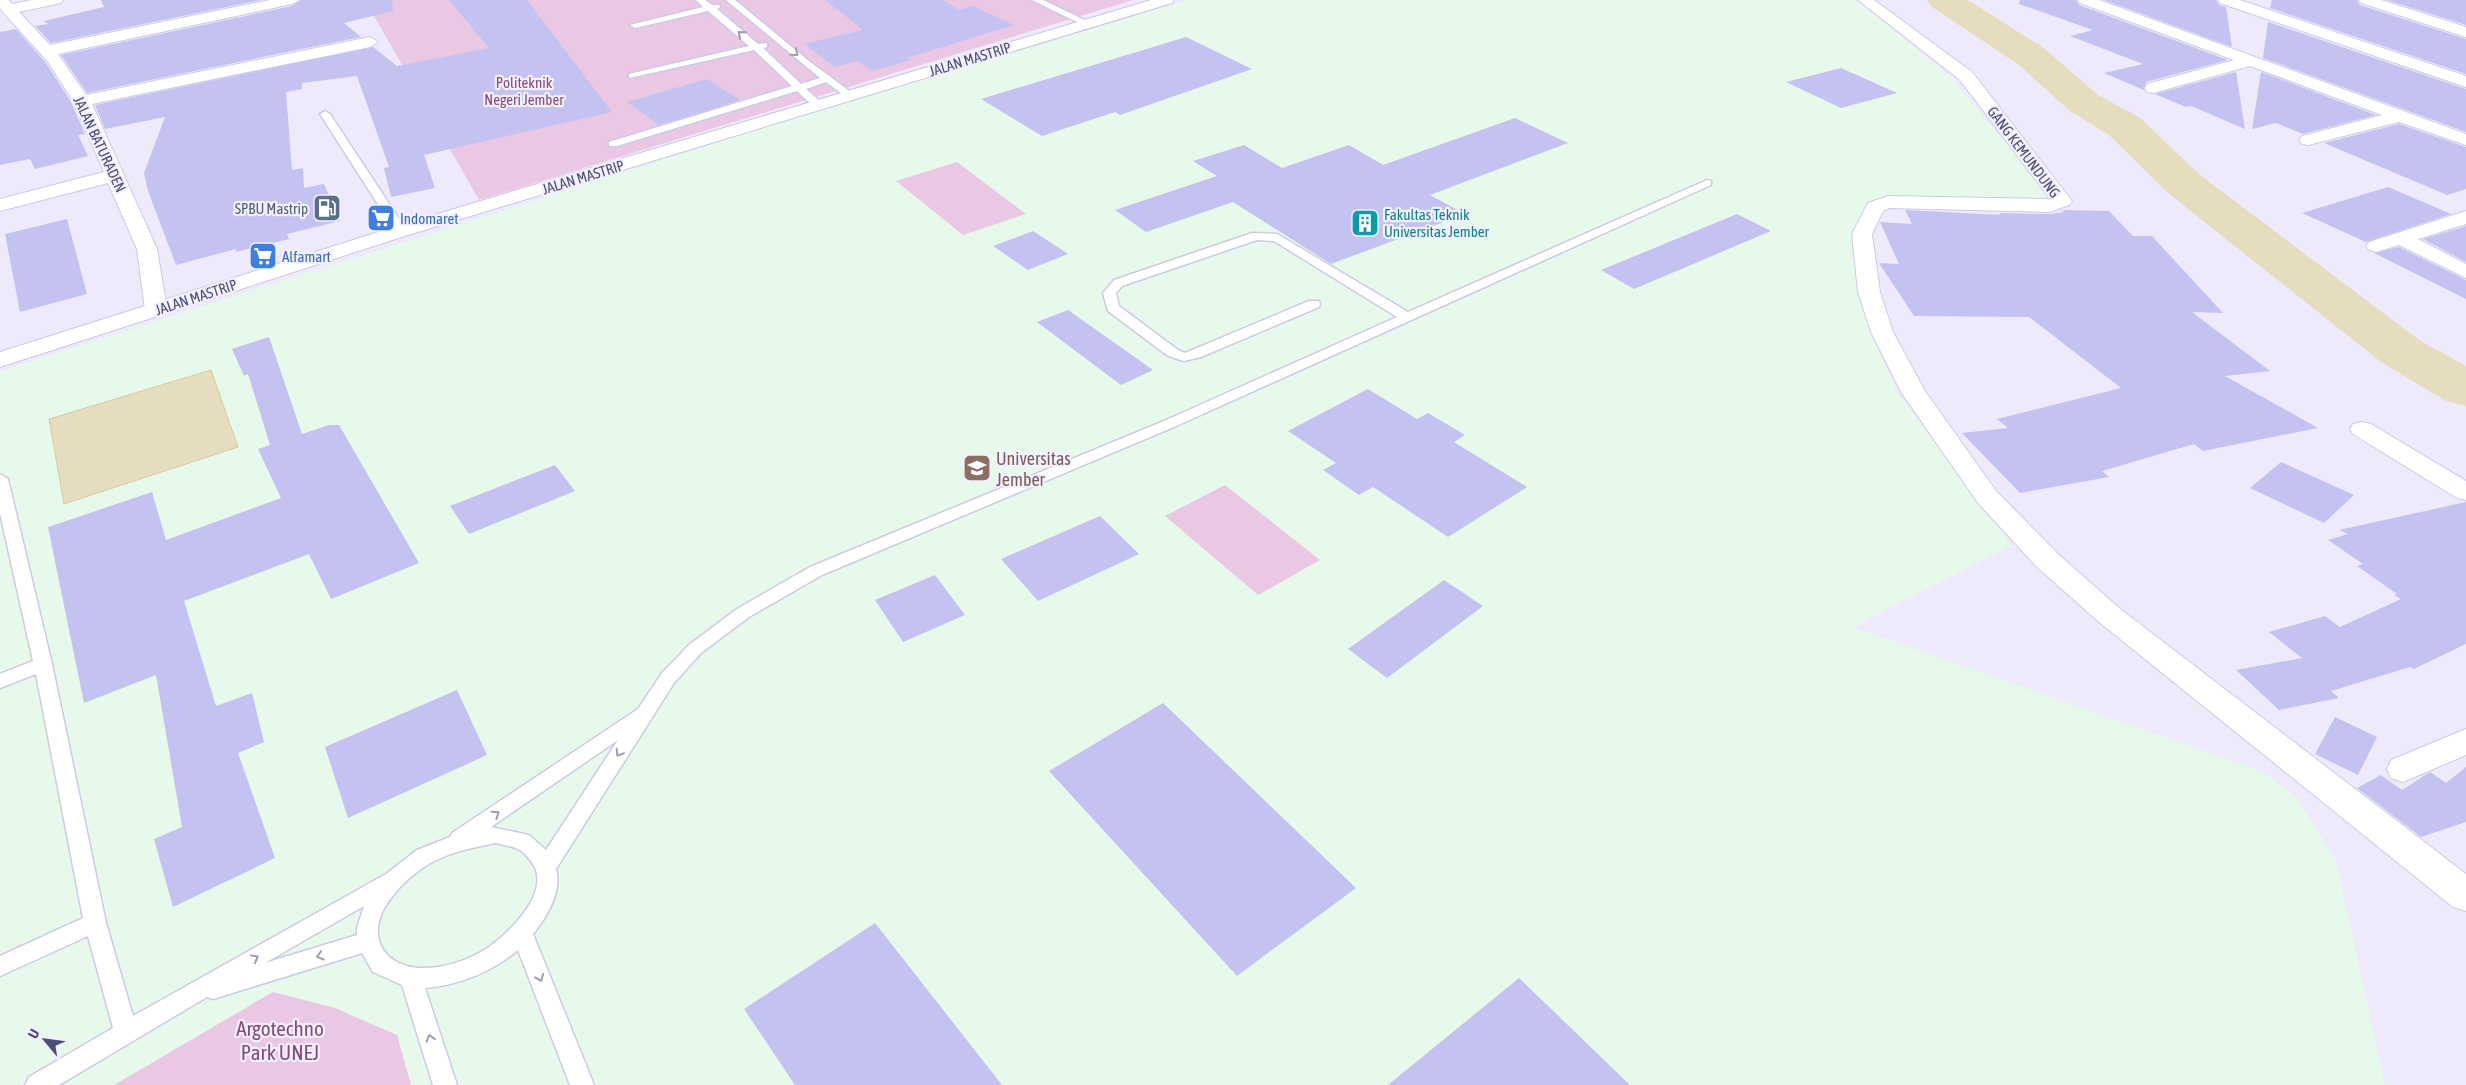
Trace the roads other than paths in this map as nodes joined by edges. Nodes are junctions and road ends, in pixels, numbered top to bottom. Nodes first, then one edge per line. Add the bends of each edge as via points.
1 (56, 0) edge
2 (292, 0) edge
3 (700, 0) edge
4 (1036, 0) edge
5 (1167, 0) edge
6 (1865, 0) edge
7 (2085, 0) edge
8 (2225, 0) edge
9 (2366, 0) edge
10 (732, 2) edge
11 (5, 5) edge
12 (710, 8) junction
13 (1088, 24) junction
14 (635, 25) dead end
15 (2466, 32) edge
16 (780, 41) junction
17 (370, 42) dead end
18 (756, 47) junction
19 (47, 51) junction
20 (2250, 61) junction
21 (632, 76) dead end
22 (827, 79) junction
23 (2466, 82) edge
24 (798, 88) junction
25 (2153, 88) dead end
26 (850, 96) junction
27 (82, 101) junction
28 (818, 106) junction
29 (325, 114) dead end
30 (2400, 116) junction
31 (2308, 140) dead end
32 (2466, 140) edge
33 (613, 144) dead end
34 (116, 175) junction
35 (1706, 183) dead end
36 (0, 205) edge
37 (2466, 217) edge
38 (401, 231) junction
39 (2400, 238) junction
40 (2376, 246) dead end
41 (2466, 272) edge
42 (1314, 304) dead end
43 (156, 310) junction
44 (1406, 317) junction
45 (0, 360) edge
46 (2362, 430) dead end
47 (0, 479) edge
48 (2466, 492) edge
49 (43, 664) junction
50 (0, 681) edge
51 (646, 712) junction
52 (2466, 741) edge
53 (2402, 769) dead end
54 (456, 842) junction
55 (547, 866) junction
56 (396, 878) junction
57 (2466, 896) edge
58 (95, 923) junction
59 (522, 932) junction
60 (366, 942) junction
61 (0, 966) edge
62 (411, 978) junction
63 (182, 999) junction
64 (126, 1033) junction
65 (37, 1085) edge
66 (444, 1085) edge
67 (582, 1085) edge

1 - 11 street
2 - 19 street
3 - 12 lane
4 - 13 lane
5 - 13 street, JALAN MASTRIP
6 - 57 street, GANG KEMUNDUNG via 1966,76 2062,201 2050,206 1888,202 1875,207 1862,234 1869,292 1882,332 1913,392 1987,498 2047,560 2109,615
7 - 20 street
8 - 23 street
9 - 15 street
10 - 12 lane
10 - 16 lane
11 - 19 street, JALAN BATURADEN
12 - 14 lane
18 -> 12 lane
13 - 26 street, JALAN MASTRIP
16 - 18 lane
16 -> 22 lane
17 - 27 street
18 - 21 lane
18 - 24 lane
19 - 27 street, JALAN BATURADEN
20 - 25 street
20 - 30 street
22 - 24 lane
22 - 26 lane
24 - 28 lane
24 - 33 lane
26 - 28 street, JALAN MASTRIP
27 - 34 street, JALAN BATURADEN
28 - 38 street, JALAN MASTRIP
29 - 38 lane
30 - 31 street
30 - 32 street
34 - 36 street
34 - 43 street, JALAN BATURADEN via 147,250
35 - 44 lane
37 - 39 street
38 - 43 street, JALAN MASTRIP
39 - 40 street
39 - 41 street
42 - 44 lane via 1184,357 1173,354 1113,308 1109,293 1118,283 1256,236 1277,238
43 - 45 street, JALAN MASTRIP
44 - 51 lane via 1169,424 816,571 743,613 695,649 668,678
46 - 48 street
47 - 49 lane
49 - 50 lane
49 - 58 lane
54 -> 51 lane
51 -> 55 lane
52 - 53 street
54 - 55 lane via 496,835 528,844
54 - 56 lane via 434,851
55 - 59 lane via 544,898 536,915
56 - 60 lane via 378,899 368,920
63 -> 56 lane
58 - 61 lane
58 - 64 lane
59 - 62 lane via 498,953 470,968 440,977
59 -> 67 lane
60 - 62 lane via 380,966
60 -> 63 lane
66 -> 62 lane
63 - 64 lane
64 - 65 lane

